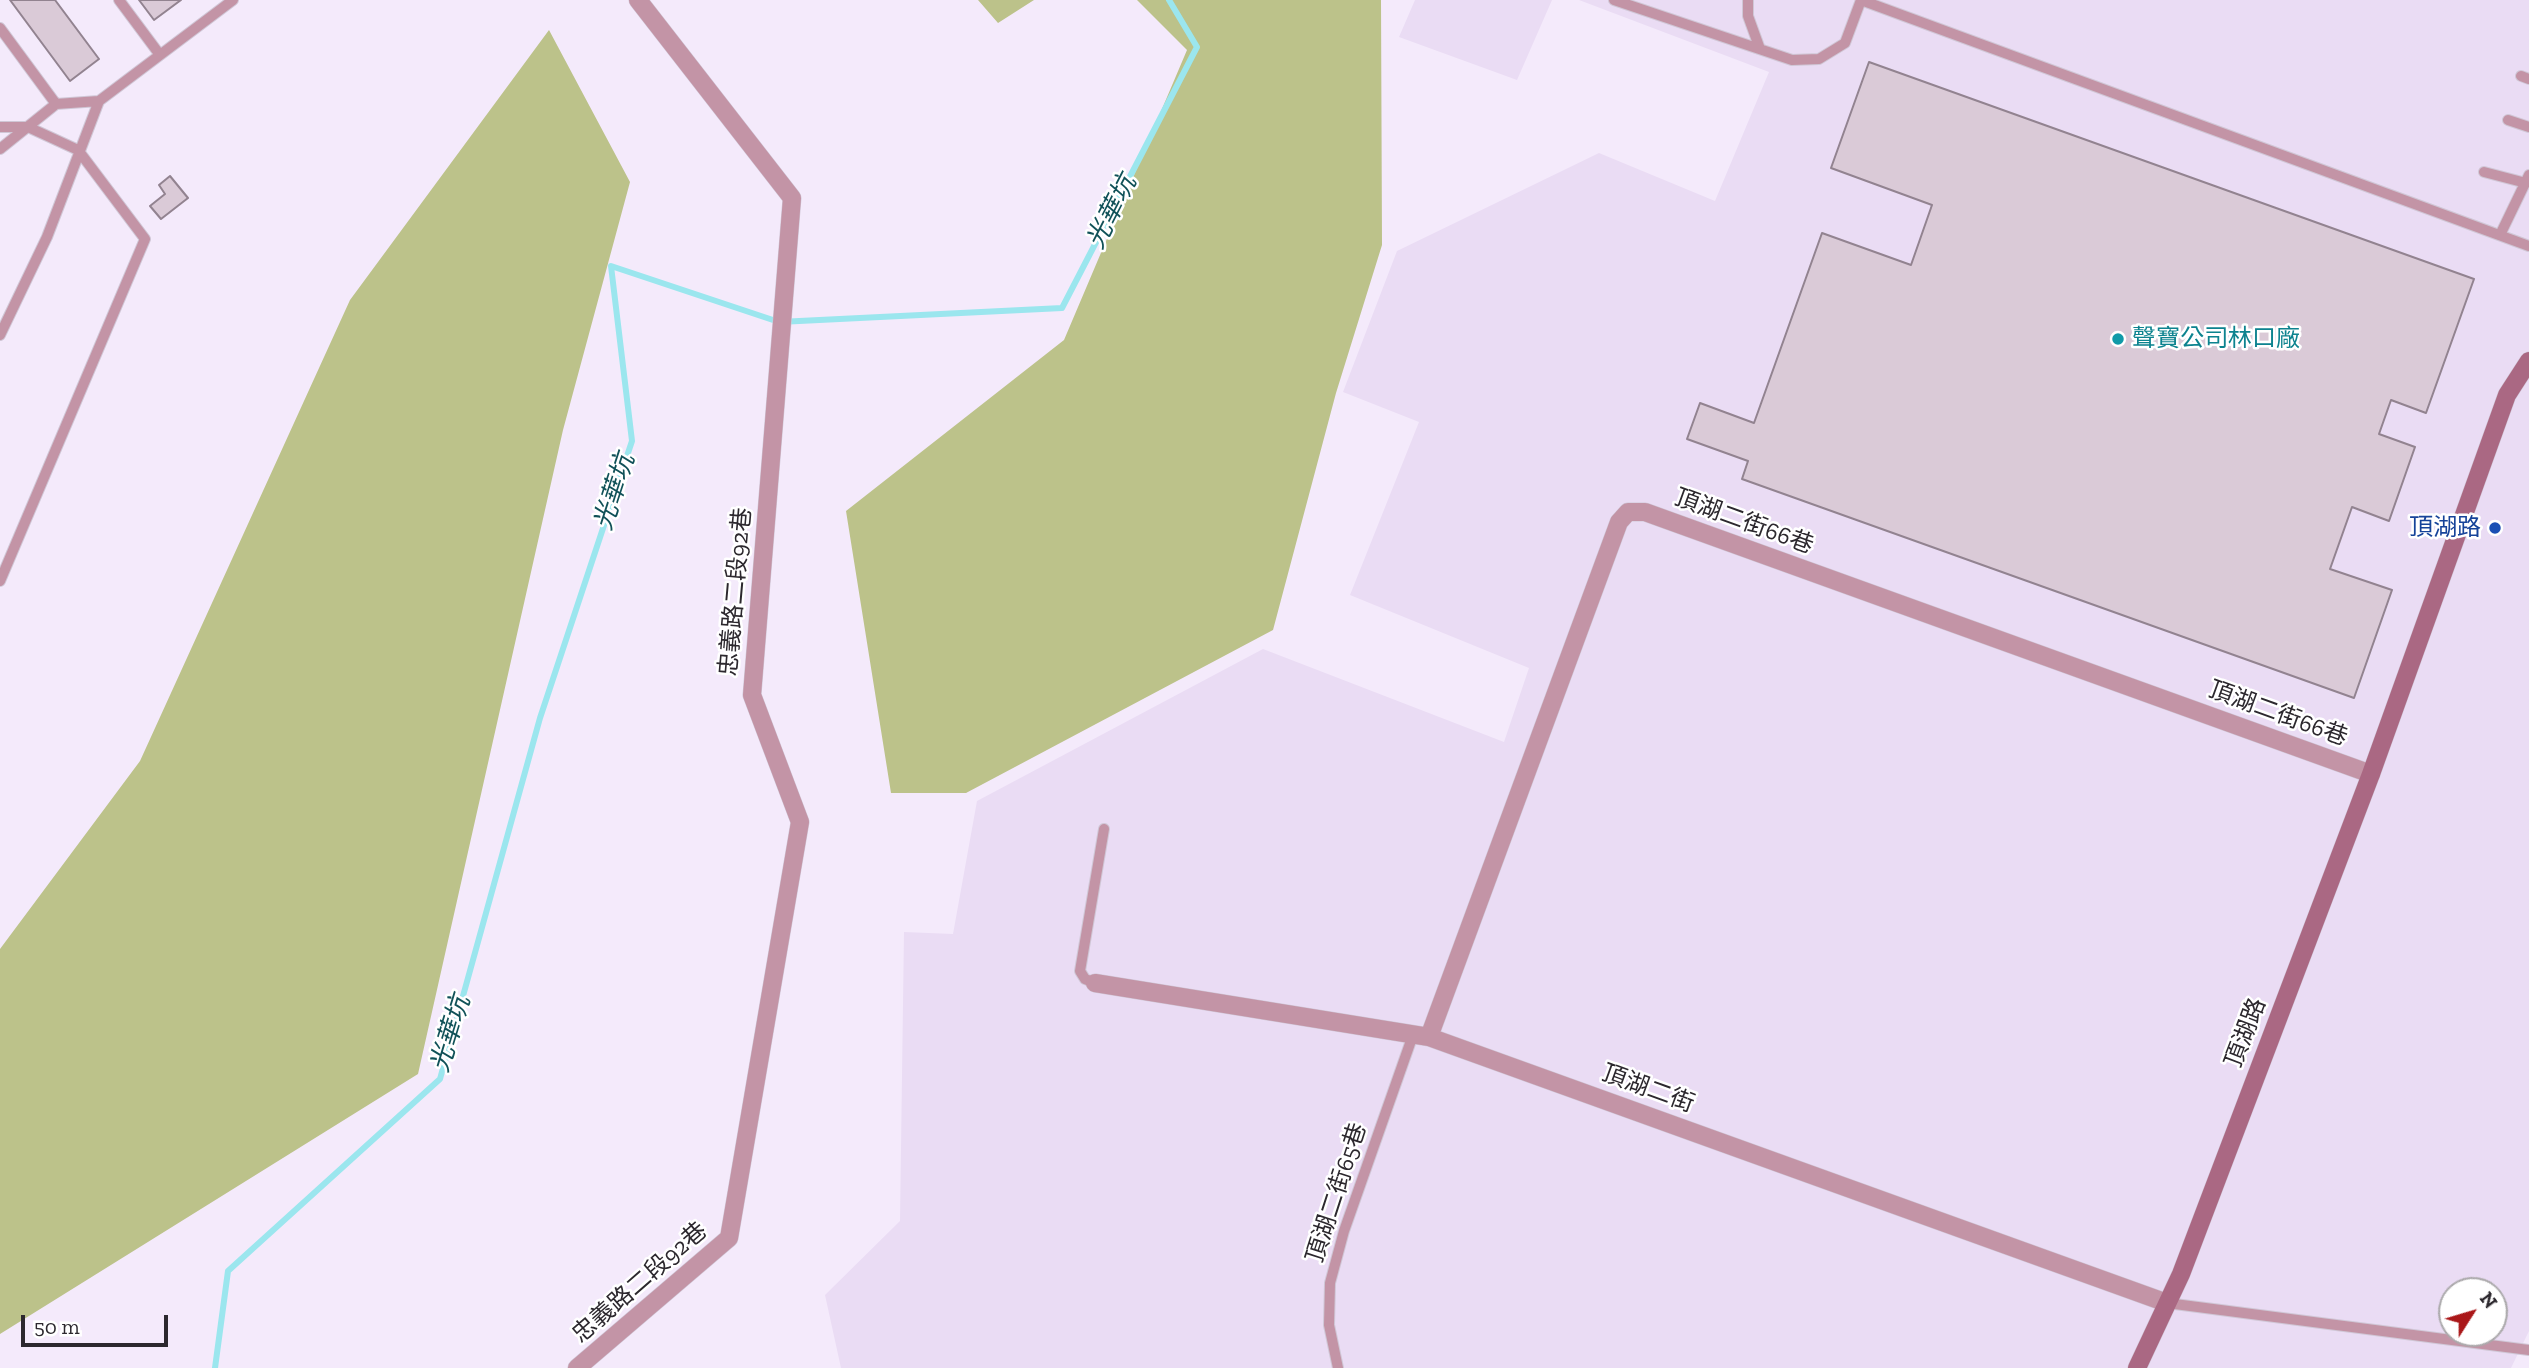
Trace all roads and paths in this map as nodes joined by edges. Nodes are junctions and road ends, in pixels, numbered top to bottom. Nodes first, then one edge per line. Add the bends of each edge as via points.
1 (119, 0) edge
2 (233, 0) edge
3 (638, 0) edge
4 (1614, 0) edge
5 (1748, 0) edge
6 (1861, 0) edge
7 (0, 28) edge
8 (1760, 49) junction
9 (160, 55) junction
10 (99, 101) junction
11 (57, 104) junction
12 (2508, 120) dead end
13 (0, 127) edge
14 (28, 127) junction
15 (2529, 127) edge
16 (0, 149) edge
17 (78, 150) junction
18 (2484, 172) dead end
19 (2526, 186) edge
20 (2500, 235) junction
21 (2529, 246) edge
22 (0, 335) edge
23 (2529, 361) edge
24 (0, 581) edge
25 (2371, 774) junction
26 (1104, 829) dead end
27 (1095, 983) joint
28 (1421, 1036) junction
29 (2167, 1303) junction
30 (2529, 1350) edge
31 (578, 1368) edge
32 (1338, 1368) edge
33 (2137, 1368) edge

1 - 9 lane
2 - 9 lane
3 - 31 street, 忠義路二段92巷 via 792,198 752,695 800,822 729,1238
4 - 8 lane
5 - 8 lane via 1748,16
6 - 8 lane via 1845,43 1819,60 1792,60
6 - 20 lane
7 - 11 lane
9 - 10 lane
10 - 11 lane
10 - 17 lane
11 - 14 lane
12 - 15 lane
13 - 14 lane
14 - 16 lane
14 - 17 lane
17 - 22 lane via 47,237
17 - 24 lane via 145,239
18 - 19 lane
19 - 20 lane
20 - 21 lane
23 - 25 street, 頂湖路 via 2507,395
25 - 28 street, 頂湖二街66巷 via 1645,512 1628,512 1619,522
25 - 29 street, 頂湖路
26 - 27 lane via 1080,971
27 - 28 street, 頂湖二街
28 - 29 street, 頂湖二街
28 - 32 lane, 頂湖二街65巷 via 1344,1231 1330,1283 1329,1325
29 - 30 lane
29 - 33 street, 頂湖路

